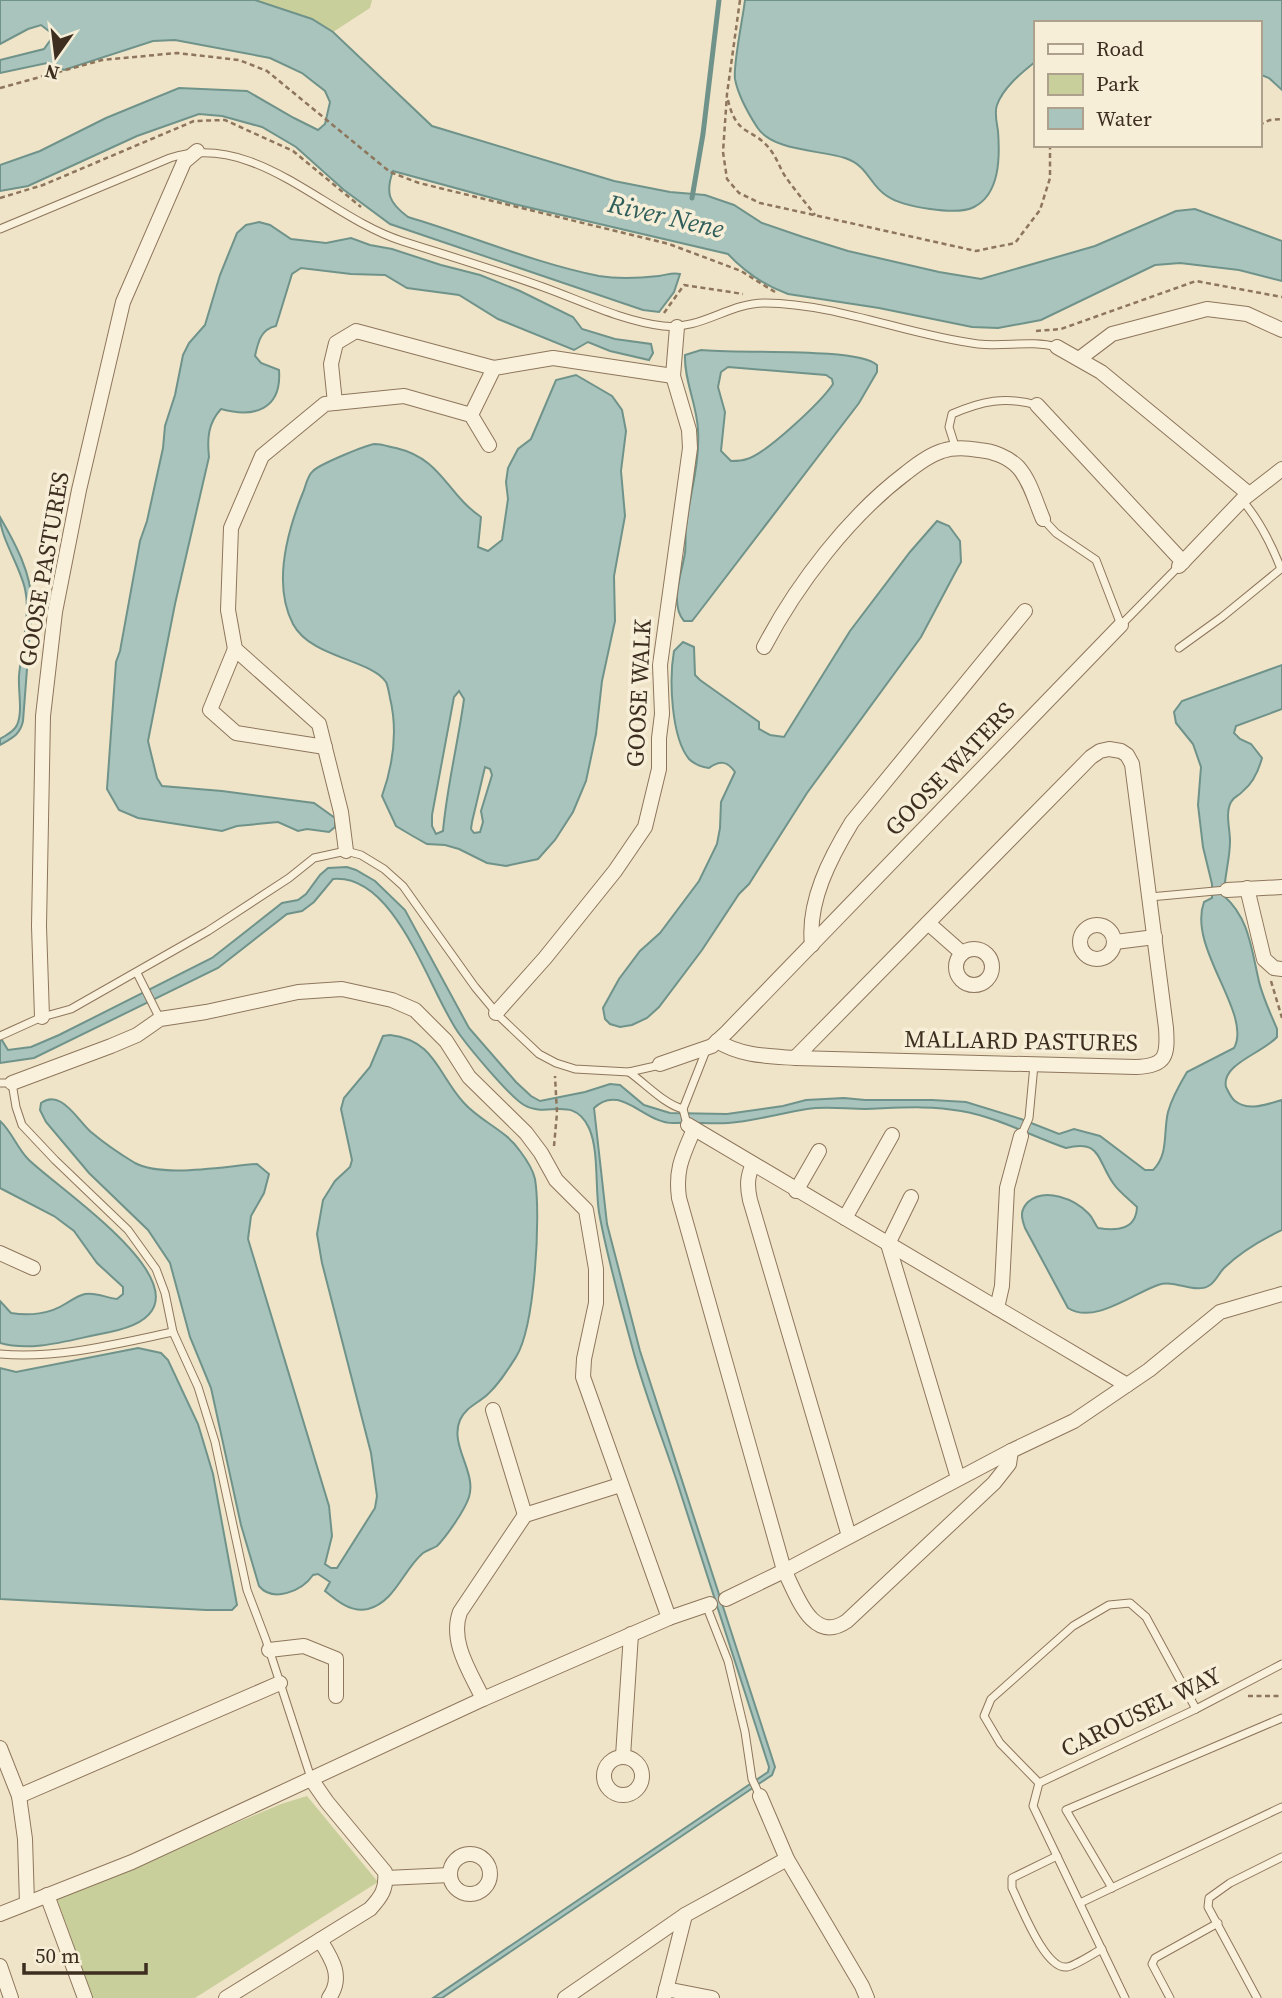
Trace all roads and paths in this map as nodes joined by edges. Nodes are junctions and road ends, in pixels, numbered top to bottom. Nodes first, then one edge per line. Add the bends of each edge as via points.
1 (740, 0) edge
2 (0, 88) edge
3 (727, 94) junction
4 (1282, 119) edge
5 (1261, 124) edge
6 (1050, 147) edge
7 (197, 151) junction
8 (0, 198) edge
9 (364, 210) dead end
10 (815, 215) junction
11 (0, 229) edge
12 (751, 295) dead end
13 (780, 295) dead end
14 (1282, 297) edge
15 (655, 315) dead end
16 (677, 327) junction
17 (1282, 330) edge
18 (1026, 332) dead end
19 (1057, 347) joint
20 (1079, 359) junction
21 (494, 368) junction
22 (673, 376) junction
23 (335, 403) junction
24 (1037, 405) joint
25 (471, 415) junction
26 (489, 445) dead end
27 (956, 449) junction
28 (1282, 469) edge
29 (1246, 497) junction
30 (1043, 519) joint
31 (1181, 564) junction
32 (1282, 569) edge
33 (1025, 611) dead end
34 (1121, 625) junction
35 (764, 647) dead end
36 (1179, 648) dead end
37 (235, 649) junction
38 (325, 747) junction
39 (346, 851) junction
40 (1282, 887) edge
41 (1247, 888) junction
42 (1227, 890) joint
43 (1150, 897) junction
44 (928, 923) junction
45 (1155, 937) junction
46 (1115, 942) dead end
47 (812, 945) junction
48 (962, 953) dead end
49 (1275, 966) edge
50 (137, 973) junction
51 (496, 1013) junction
52 (42, 1017) junction
53 (1282, 1018) edge
54 (160, 1019) junction
55 (1, 1036) edge
56 (712, 1045) junction
57 (794, 1058) junction
58 (556, 1063) junction
59 (1034, 1064) junction
60 (660, 1065) joint
61 (629, 1072) junction
62 (6, 1083) edge
63 (687, 1118) junction
64 (892, 1135) dead end
65 (1021, 1136) joint
66 (819, 1151) dead end
67 (753, 1164) junction
68 (549, 1166) junction
69 (796, 1191) junction
70 (911, 1197) dead end
71 (845, 1218) junction
72 (888, 1244) junction
73 (0, 1253) edge
74 (33, 1268) dead end
75 (1282, 1294) edge
76 (997, 1308) junction
77 (173, 1332) junction
78 (0, 1354) edge
79 (1127, 1385) junction
80 (494, 1410) dead end
81 (1011, 1451) junction
82 (958, 1478) junction
83 (620, 1485) junction
84 (525, 1515) junction
85 (849, 1536) junction
86 (784, 1570) junction
87 (726, 1599) joint
88 (708, 1605) junction
89 (669, 1618) junction
90 (631, 1634) junction
91 (269, 1650) junction
92 (1282, 1664) edge
93 (280, 1683) junction
94 (336, 1696) dead end
95 (1220, 1696) junction
96 (1282, 1696) edge
97 (483, 1699) junction
98 (1196, 1709) junction
99 (1282, 1718) edge
100 (0, 1748) edge
101 (622, 1756) dead end
102 (312, 1779) junction
103 (1039, 1783) junction
104 (19, 1796) junction
105 (760, 1796) joint
106 (1282, 1807) edge
107 (1057, 1856) junction
108 (1282, 1857) edge
109 (787, 1859) junction
110 (450, 1875) dead end
111 (386, 1878) junction
112 (1112, 1888) junction
113 (47, 1895) junction
114 (27, 1903) junction
115 (1080, 1903) junction
116 (0, 1914) edge
117 (685, 1915) junction
118 (1218, 1923) junction
119 (320, 1940) junction
120 (1102, 1950) junction
121 (0, 1966) edge
122 (665, 1994) edge
123 (11, 1998) edge
124 (85, 1998) edge
125 (226, 1998) edge
126 (329, 1998) edge
127 (565, 1998) edge
128 (712, 1998) edge
129 (867, 1998) edge
130 (1125, 1998) edge
131 (1170, 1998) edge
132 (1257, 1998) edge

1 - 3 path
2 - 13 path via 102,60 177,53 239,60 267,71 390,172 669,244 741,271
3 - 10 path via 733,120 771,151
3 - 10 path via 723,152 727,179 740,193 760,203
4 - 5 path
6 - 10 path via 1050,178 1040,210 1016,243 976,251
7 - 11 lane via 143,168
7 - 16 lane via 253,162 398,240 628,318
7 - 52 street, GOOSE PASTURES via 184,162 123,302 55,612 43,716 38,926
8 - 9 path via 43,185 194,121 225,120 293,151
12 - 15 path via 684,285 666,313
14 - 18 path via 1196,281 1061,329
16 - 19 lane via 768,303 860,316 979,344 1040,342
16 - 22 street, GOOSE WALK
17 - 20 street via 1247,314 1207,309 1112,334
19 - 20 street
20 - 29 street via 1101,372
21 - 22 street via 553,358
21 - 23 street via 356,331 336,343 331,364
21 - 25 street
22 - 51 street, GOOSE WALK via 690,448 660,665 659,769 645,827 615,871
23 - 25 street via 404,397
23 - 37 street via 325,404 262,456 231,528 228,610
24 - 27 lane via 1016,399 977,403 952,414
24 - 31 street
25 - 26 street
27 - 30 street via 986,450 1010,461 1025,476
27 - 35 street via 941,451 917,465 863,510 800,588
28 - 29 street
29 - 31 street
29 - 32 lane
30 - 34 lane via 1096,560
31 - 34 lane
32 - 36 lane
33 - 47 street, GOOSE WATERS via 852,822 819,891 812,915
34 - 47 street, GOOSE WATERS
37 - 38 street via 319,724
37 - 38 street via 210,710 236,733
38 - 39 street
39 - 50 lane via 314,858
39 - 51 lane via 384,869 403,887
40 - 41 street
41 - 42 street
41 - 49 street via 1264,959
42 - 43 lane
43 - 44 street, MALLARD PASTURES via 1132,764 1127,755 1110,749 1091,757
43 - 45 street, MALLARD PASTURES
44 - 48 street
44 - 57 street, MALLARD PASTURES
45 - 46 street
45 - 59 street, MALLARD PASTURES via 1167,1046 1160,1062 1136,1067
47 - 56 street, GOOSE WATERS
49 - 53 path via 1271,984
50 - 52 lane via 71,1009
50 - 54 lane
51 - 58 lane via 539,1054
52 - 55 lane
54 - 62 street via 124,1041
54 - 68 street via 322,989 392,1000 428,1021 469,1077 526,1133
56 - 57 street, MALLARD PASTURES via 750,1055
56 - 60 street, GOOSE WATERS
56 - 63 lane
57 - 59 street, MALLARD PASTURES
58 - 61 lane via 575,1069
58 - 68 path via 557,1131
59 - 65 lane via 1029,1118
60 - 61 lane
61 - 63 lane
62 - 77 lane via 22,1125 146,1253 165,1293
63 - 67 street
63 - 86 street via 678,1166 679,1198
64 - 71 street
65 - 76 street via 1007,1188
66 - 69 street
67 - 69 street
67 - 85 street via 747,1186 750,1200
68 - 83 street via 586,1210 596,1269 596,1303 583,1377
69 - 71 street
70 - 72 street
71 - 72 street
72 - 76 street
72 - 82 street
73 - 74 street
75 - 79 street via 1220,1312
76 - 79 street
77 - 78 lane via 54,1354
77 - 91 lane via 208,1420 247,1590
79 - 81 street via 1074,1421
80 - 84 street
81 - 82 street
81 - 86 street via 1009,1464 994,1483 838,1627 820,1627 809,1617
82 - 85 street
83 - 84 street
83 - 89 street
84 - 97 street via 457,1621 458,1643
85 - 86 street
86 - 87 street
87 - 88 lane
88 - 89 street
88 - 105 lane via 728,1661 752,1779
89 - 90 street
90 - 97 street
90 - 101 street
91 - 93 lane
91 - 94 street via 304,1646 336,1659
92 - 95 lane, CAROUSEL WAY
93 - 102 lane
93 - 104 street
95 - 96 path
95 - 98 lane, CAROUSEL WAY
97 - 102 street
98 - 103 lane, CAROUSEL WAY
98 - 103 lane via 1146,1617 1130,1603 1109,1605 1073,1626 991,1699 984,1716 1000,1743
99 - 112 lane via 1066,1810
100 - 104 street
102 - 111 street
102 - 113 street via 132,1862
103 - 107 lane, CAROUSEL WAY via 1032,1806
104 - 114 street
105 - 109 street
106 - 112 lane
107 - 115 lane
107 - 120 lane via 1012,1878 1012,1888 1044,1953 1057,1965 1068,1967
108 - 118 lane via 1209,1898 1208,1907
109 - 117 street
109 - 129 street
110 - 111 street
111 - 119 street via 382,1895 370,1909
112 - 115 lane
113 - 114 street
113 - 124 street
114 - 116 street
115 - 120 lane
117 - 122 street
117 - 127 street
118 - 131 lane via 1155,1958 1152,1964
118 - 132 lane
119 - 125 street
119 - 126 street via 334,1962 338,1981
120 - 130 lane
121 - 123 street
122 - 128 street

